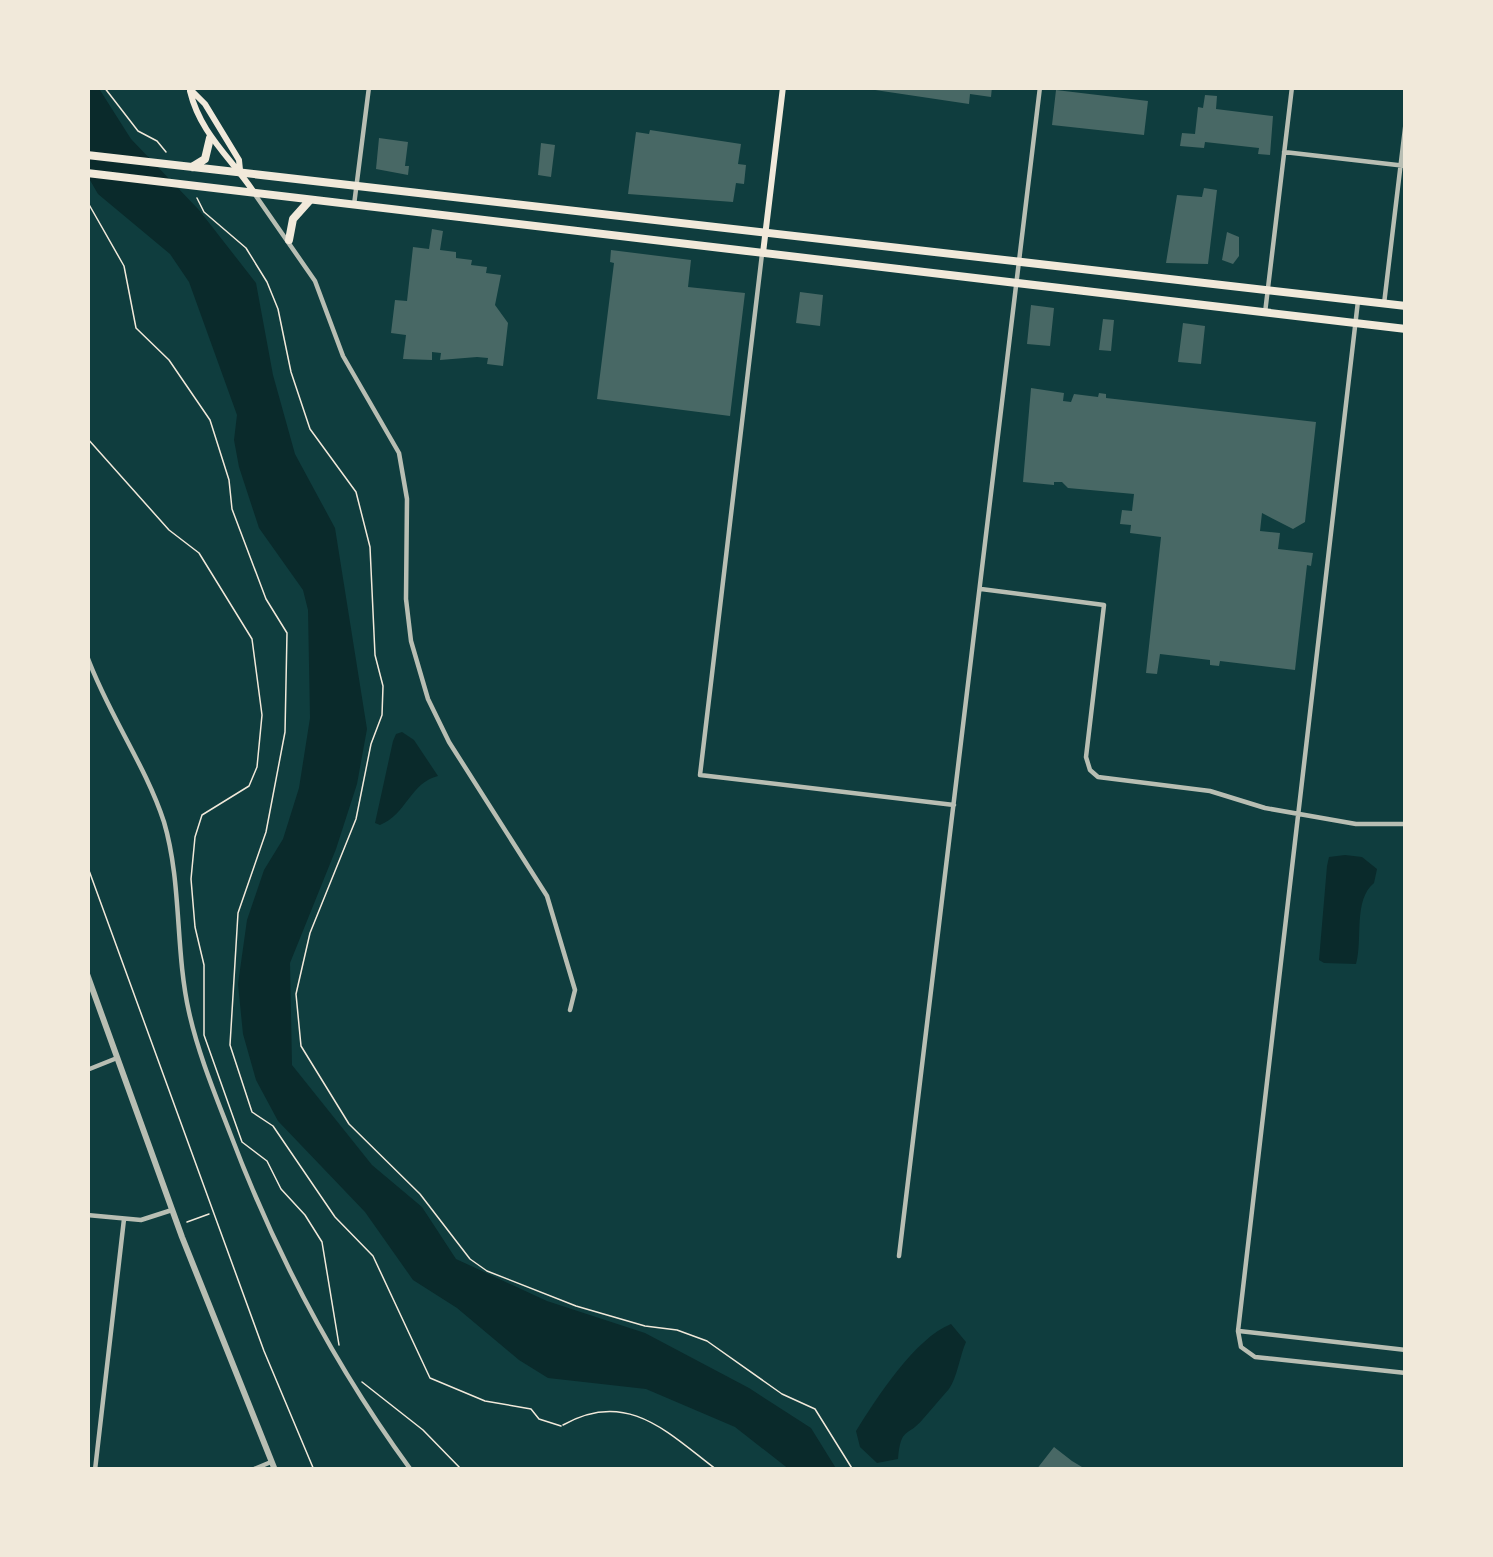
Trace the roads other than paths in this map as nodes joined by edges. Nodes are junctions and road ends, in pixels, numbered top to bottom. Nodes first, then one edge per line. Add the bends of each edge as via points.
1 (369, 87) edge
2 (783, 87) edge
3 (1040, 87) edge
4 (1292, 87) edge
5 (189, 89) edge
6 (1406, 120) edge
7 (210, 138) junction
8 (1284, 152) junction
9 (87, 155) edge
10 (1403, 166) edge
11 (190, 167) junction
12 (87, 173) edge
13 (241, 173) junction
14 (357, 187) junction
15 (253, 191) junction
16 (311, 199) junction
17 (355, 205) junction
18 (765, 234) junction
19 (289, 240) junction
20 (763, 253) junction
21 (1020, 262) junction
22 (1017, 284) junction
23 (1268, 291) junction
24 (1358, 301) junction
25 (1384, 304) junction
26 (1406, 306) edge
27 (1265, 313) junction
28 (1356, 323) junction
29 (1406, 329) edge
30 (981, 589) junction
31 (87, 656) edge
32 (954, 805) junction
33 (1299, 813) junction
34 (1406, 824) edge
35 (87, 974) edge
36 (570, 1010) dead end
37 (117, 1058) junction
38 (87, 1070) edge
39 (172, 1210) junction
40 (87, 1215) edge
41 (124, 1219) junction
42 (899, 1256) dead end
43 (1238, 1331) junction
44 (1406, 1350) edge
45 (1406, 1373) edge
46 (273, 1466) edge
47 (95, 1470) edge
48 (252, 1470) edge
49 (411, 1470) edge

1 - 14 street
2 - 18 main road
3 - 21 street
4 - 8 street
5 - 7 main road
5 - 13 main road
6 - 10 street
7 - 11 main road via 205,159
7 - 13 main road
8 - 10 street
8 - 23 street
9 - 11 main road
10 - 25 street
11 - 13 main road
12 - 15 main road
13 - 14 main road
13 - 15 main road
14 - 17 street
14 - 18 main road
15 - 16 main road
15 - 19 street
16 - 17 main road
16 - 19 main road via 293,219
17 - 20 main road
18 - 20 main road
18 - 21 main road
19 - 36 street via 400,453 406,599 428,699 547,896 575,990
20 - 22 main road
20 - 32 street via 700,775
21 - 22 street
21 - 23 main road
22 - 27 main road
22 - 30 street
23 - 24 main road
23 - 27 street
24 - 25 main road
24 - 28 street
25 - 26 main road
27 - 28 main road
28 - 29 main road
28 - 33 street
30 - 32 street
30 - 33 street via 1104,604 1086,757 1098,777
31 - 49 street via 165,827 188,1009 247,1178 327,1347
32 - 42 street
33 - 34 street
33 - 43 street
35 - 37 street
37 - 38 street
37 - 39 street
39 - 41 street
39 - 46 street
40 - 41 street
41 - 47 street
43 - 44 street
43 - 45 street via 1241,1347 1255,1357
46 - 48 street

